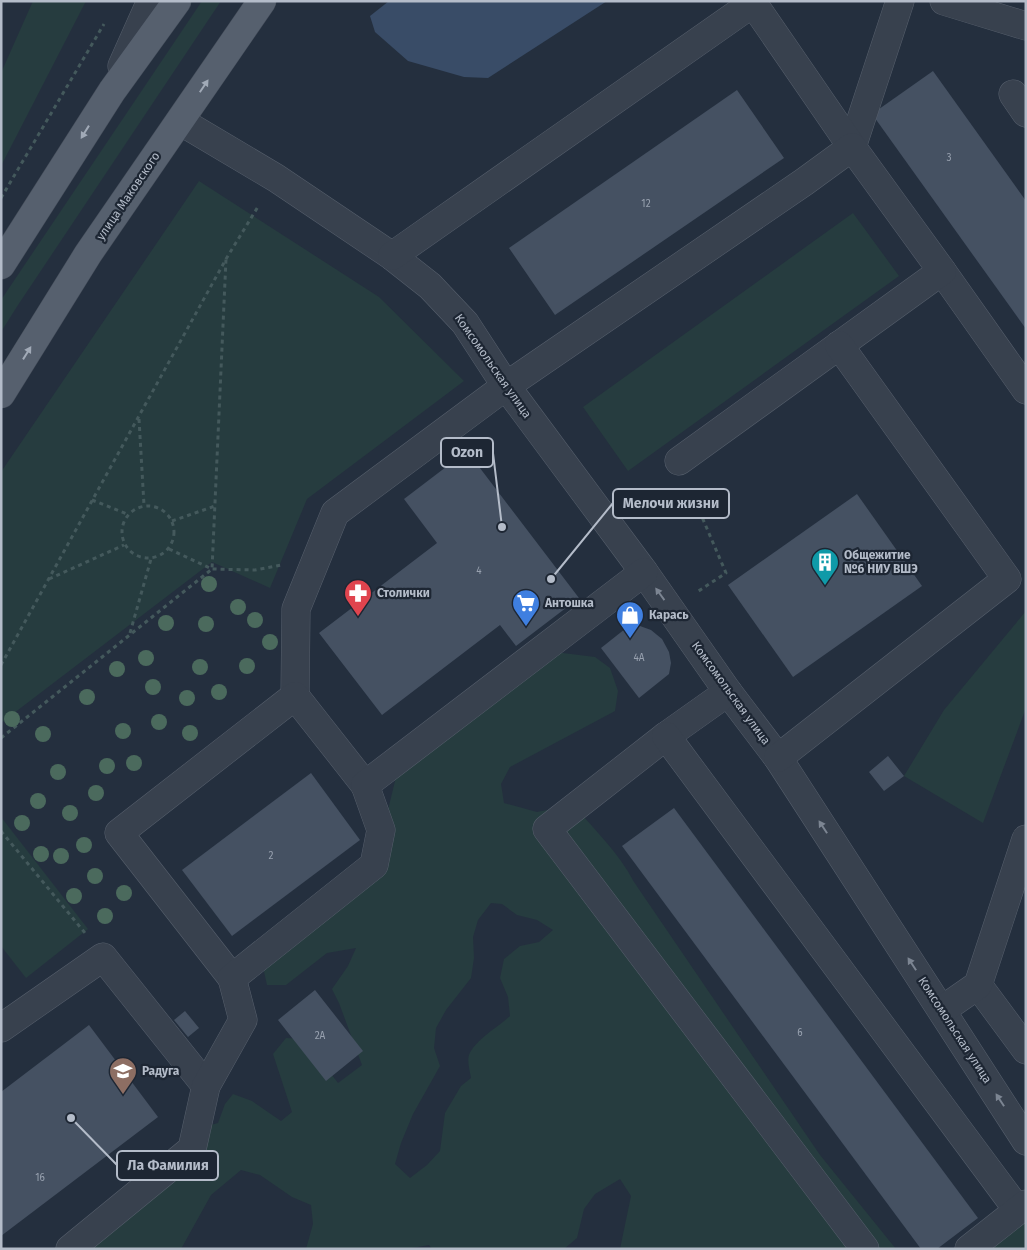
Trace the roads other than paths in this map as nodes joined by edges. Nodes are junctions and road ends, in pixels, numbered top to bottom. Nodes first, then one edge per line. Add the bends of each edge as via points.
1 (151, 1) edge
2 (177, 1) edge
3 (262, 1) edge
4 (900, 1) edge
5 (944, 1) edge
6 (1026, 26) edge
7 (112, 91) junction
8 (180, 121) junction
9 (852, 147) junction
10 (392, 256) junction
11 (1, 265) edge
12 (942, 271) junction
13 (839, 345) junction
14 (506, 386) junction
15 (1026, 390) edge
16 (1, 394) edge
17 (679, 461) road end
18 (644, 572) junction
19 (728, 692) junction
20 (295, 696) junction
21 (666, 736) junction
22 (778, 758) junction
23 (365, 785) junction
24 (1026, 839) edge
25 (232, 978) junction
26 (978, 984) junction
27 (942, 1010) junction
28 (1, 1028) edge
29 (1026, 1050) edge
30 (206, 1086) junction
31 (1026, 1141) edge
32 (1022, 1206) edge
33 (70, 1249) edge
34 (865, 1249) edge
35 (969, 1249) edge

1 - 7 street
2 - 7 main road
8 -> 3 main road, улица Маковского
4 - 9 street
5 - 6 street
7 -> 11 main road
8 - 10 street, Комсомольская улица via 276,178
16 -> 8 main road, улица Маковского via 88,254
9 - 10 street via 754,3
9 - 12 street
9 - 14 street
10 - 14 street, Комсомольская улица via 430,286 465,323
12 - 13 street
12 - 15 street
13 - 17 street
13 - 22 street via 1007,579
14 - 18 street, Комсомольская улица
14 - 20 street via 335,513 296,610
19 -> 18 street, Комсомольская улица
18 - 23 street
19 - 21 street
19 - 22 street, Комсомольская улица
20 - 23 street
20 - 25 street via 119,833
21 - 32 street
21 - 34 street via 547,828
27 -> 22 street, Комсомольская улица
23 - 25 street via 381,830 374,866
24 - 26 street
25 - 30 street via 243,1020
26 - 27 street
26 - 29 street
31 -> 27 street, Комсомольская улица
28 - 30 street via 103,957
30 - 33 street via 192,1149
32 - 35 street

